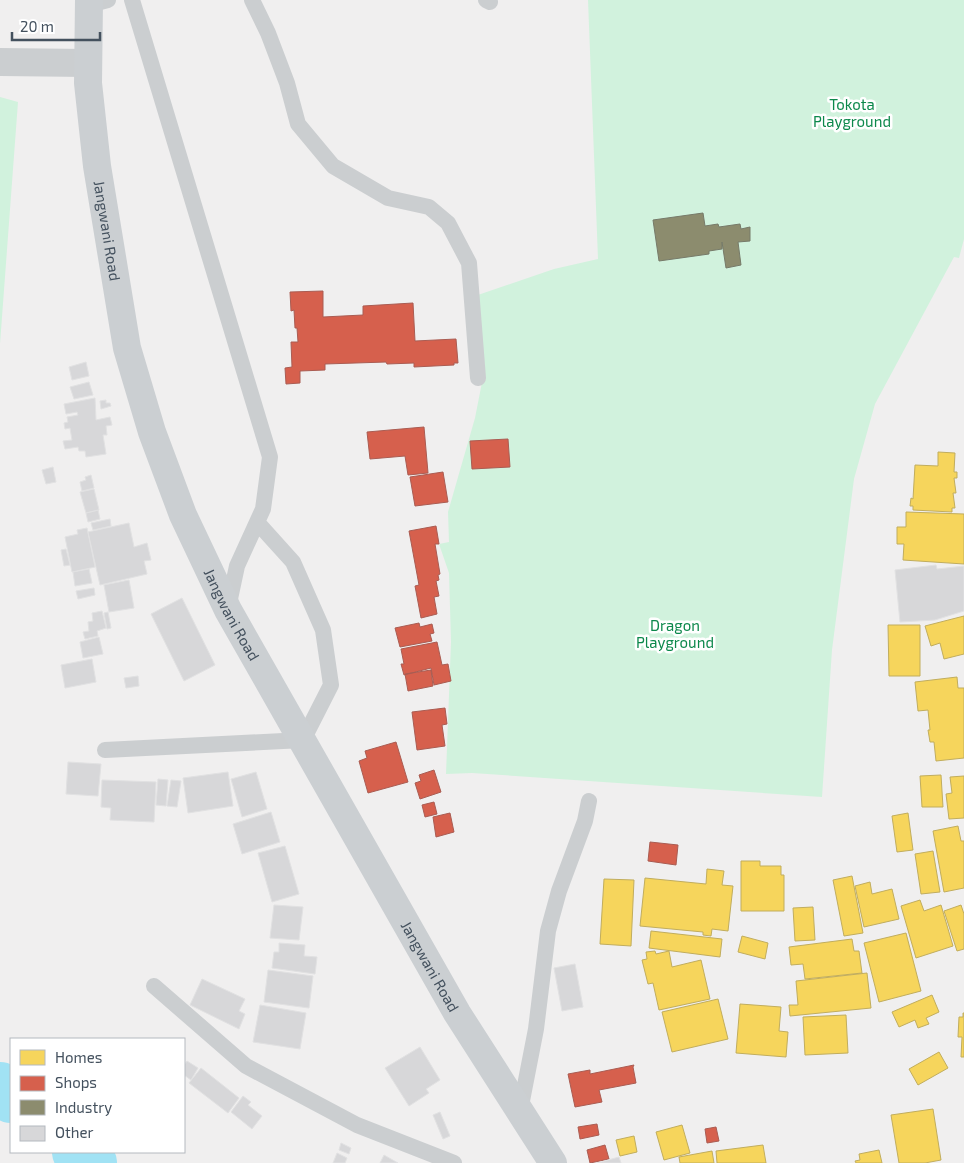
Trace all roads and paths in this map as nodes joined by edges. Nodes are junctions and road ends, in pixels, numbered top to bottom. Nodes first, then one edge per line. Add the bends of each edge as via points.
1 (132, 0) edge
2 (252, 0) edge
3 (95, 2) edge
4 (0, 62) edge
5 (87, 63) junction
6 (478, 378) dead end
7 (257, 522) junction
8 (228, 610) junction
9 (303, 740) junction
10 (104, 750) dead end
11 (589, 801) dead end
12 (154, 986) dead end
13 (520, 1111) junction
14 (454, 1163) edge
15 (553, 1163) edge

1 - 7 lane via 270,457 263,509
2 - 6 lane via 284,75 298,124 333,166 388,198 429,207 448,223 469,263
3 - 5 street, Jangwani Road
4 - 5 street
5 - 8 street, Jangwani Road via 98,166 127,348 182,516
7 - 8 lane via 237,566
7 - 9 lane via 294,562 323,630 331,685
8 - 9 street, Jangwani Road
9 - 10 lane
9 - 13 street, Jangwani Road via 456,1013
11 - 13 lane via 548,931 536,1029
12 - 14 lane via 246,1066 358,1126
13 - 15 street, Jangwani Road

